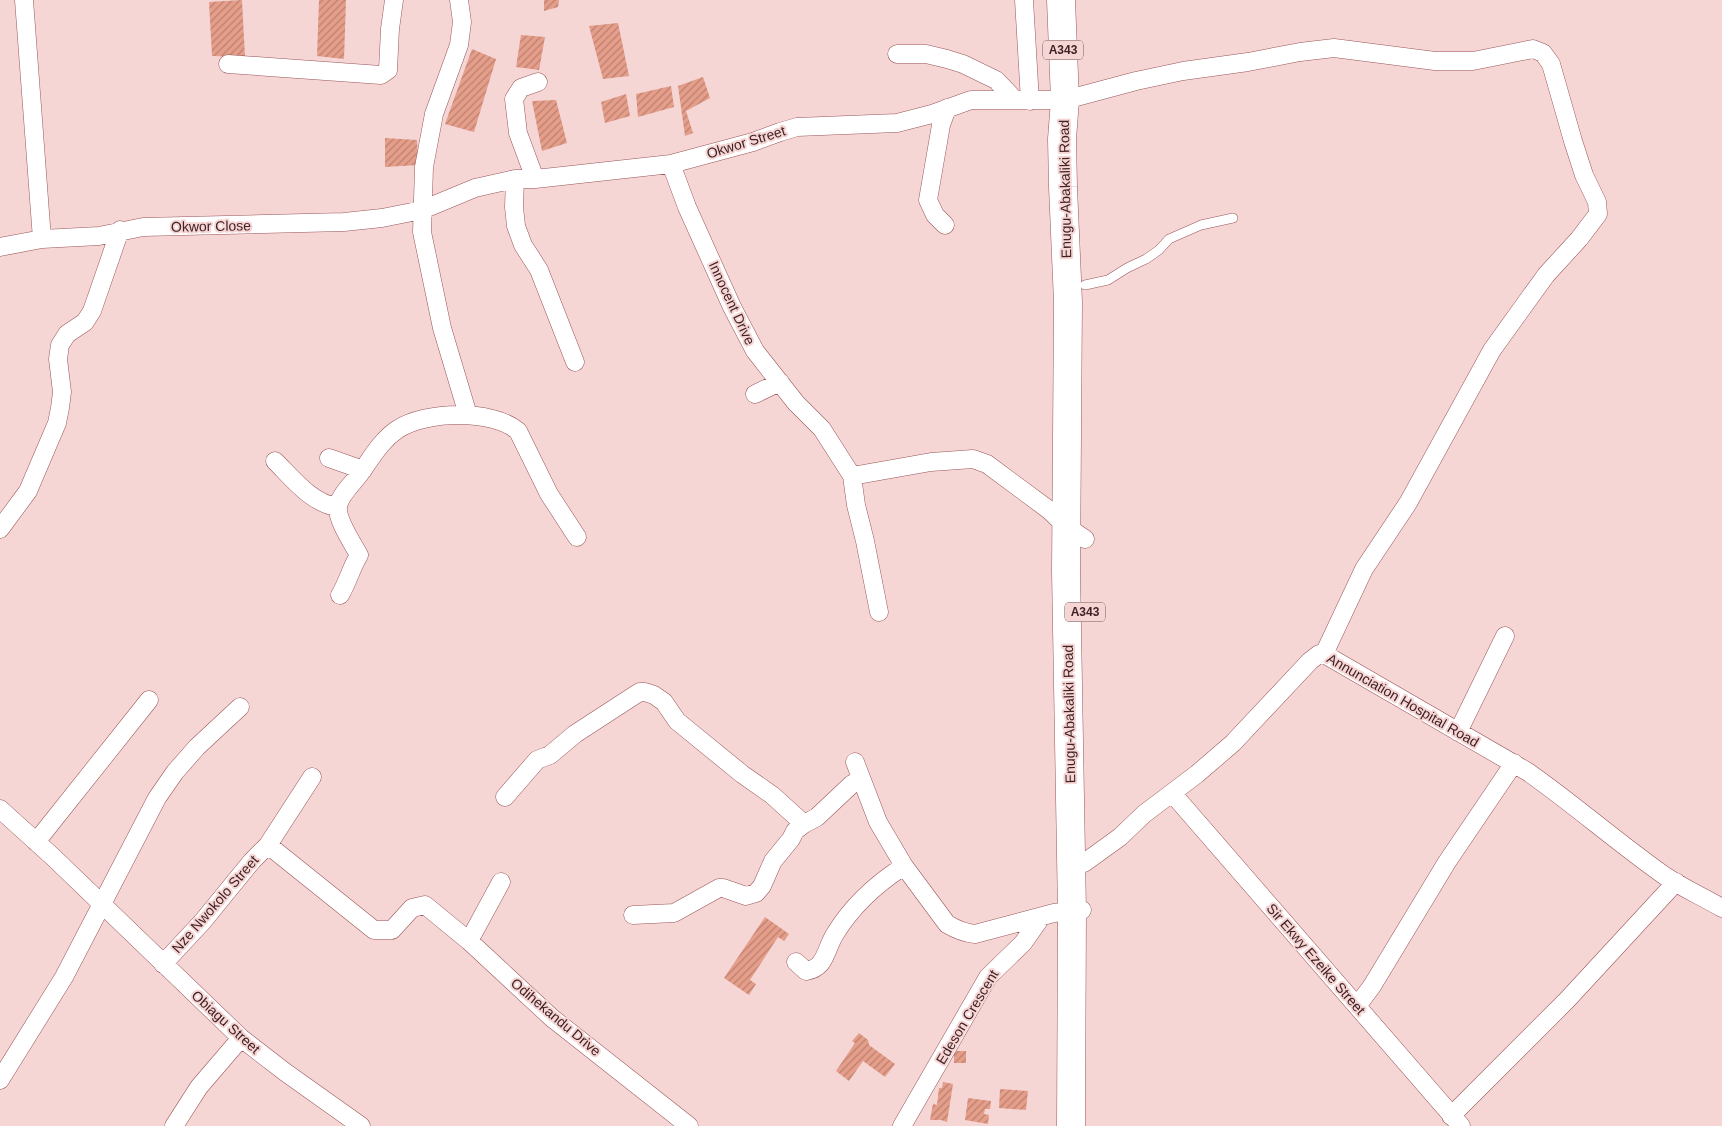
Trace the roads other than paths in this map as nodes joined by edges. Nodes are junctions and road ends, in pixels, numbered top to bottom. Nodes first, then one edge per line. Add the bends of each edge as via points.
1 (24, 0) edge
2 (394, 0) edge
3 (1024, 0) edge
4 (1061, 0) edge
5 (456, 1) edge
6 (897, 54) dead end
7 (228, 64) dead end
8 (538, 82) dead end
9 (1065, 100) junction
10 (1022, 101) junction
11 (947, 108) junction
12 (671, 164) junction
13 (515, 179) junction
14 (535, 179) junction
15 (475, 188) joint
16 (422, 210) junction
17 (1234, 218) dead end
18 (945, 225) dead end
19 (120, 230) junction
20 (42, 239) junction
21 (0, 248) edge
22 (1085, 285) junction
23 (575, 362) dead end
24 (780, 382) junction
25 (755, 394) dead end
26 (468, 415) junction
27 (329, 458) dead end
28 (274, 461) dead end
29 (363, 470) junction
30 (852, 476) junction
31 (338, 507) junction
32 (0, 529) edge
33 (1076, 533) junction
34 (578, 537) dead end
35 (340, 595) dead end
36 (879, 612) dead end
37 (1505, 636) dead end
38 (1324, 654) junction
39 (149, 700) dead end
40 (240, 707) dead end
41 (1458, 732) junction
42 (527, 747) dead end
43 (550, 755) junction
44 (855, 762) dead end
45 (1514, 763) junction
46 (312, 777) dead end
47 (861, 779) junction
48 (1172, 792) junction
49 (505, 797) dead end
50 (0, 809) edge
51 (804, 824) junction
52 (36, 842) junction
53 (268, 845) junction
54 (1084, 863) junction
55 (904, 866) junction
56 (501, 882) dead end
57 (1676, 882) junction
58 (102, 906) junction
59 (1722, 908) edge
60 (1078, 911) junction
61 (633, 915) dead end
62 (1042, 916) junction
63 (469, 941) junction
64 (796, 962) dead end
65 (163, 964) junction
66 (1357, 1006) junction
67 (241, 1038) junction
68 (0, 1080) edge
69 (1456, 1121) edge
70 (174, 1126) edge
71 (361, 1126) edge
72 (689, 1126) edge
73 (902, 1126) edge
74 (1071, 1126) edge
75 (1084, 1126) edge

1 - 20 street
2 - 7 street via 388,70 381,75
3 - 10 street
4 - 9 highway, A343
5 - 16 street via 462,22 461,34 434,114 424,167
6 - 10 street via 926,54 963,64 996,80
8 - 14 street via 521,88 514,100 518,133
9 - 10 street, Okwor Street
9 - 22 highway, Enugu-Abakaliki Road / A343 via 1076,134 1080,169
9 - 33 highway, Enugu-Abakaliki Road / A343 via 1062,139
9 - 38 street, Okwor Street via 1183,71 1334,48 1435,61 1474,61 1533,49 1544,53 1551,64 1584,175 1597,202 1598,214 1546,276 1492,350 1408,503 1364,569
10 - 11 street, Okwor Street via 971,100
11 - 12 street, Okwor Street via 897,123 797,127
11 - 18 street via 928,200 935,215
12 - 14 street, Okwor Street
12 - 24 street, Innocent Drive via 732,307 755,351
13 - 14 street, Okwor Street
13 - 15 street, Okwor Street
13 - 23 street via 516,226 538,270
15 - 16 street, Okwor Close
16 - 19 street, Okwor Close via 344,222 143,226
16 - 26 street via 422,232 442,328
17 - 22 lane via 1201,225 1169,240 1146,259 1108,280
19 - 20 street, Okwor Close via 99,236
19 - 32 street via 92,311 60,345 58,359 62,392 52,435 28,491
20 - 21 street, Okwor Close
22 - 33 highway, Enugu-Abakaliki Road / A343
24 - 25 street
24 - 30 street, Innocent Drive via 822,430
26 - 29 street via 409,423 380,444
26 - 34 street via 510,424 518,431 549,494
27 - 29 street
28 - 31 street via 309,494 328,506
29 - 31 street
30 - 33 street via 931,462 972,459 987,464
30 - 36 street
31 - 35 street via 340,519 359,555
33 - 54 highway, Enugu-Abakaliki Road / A343
33 - 60 highway, Enugu-Abakaliki Road / A343 via 1066,571
37 - 41 street
38 - 41 street, Annunciation Hospital Road
38 - 48 street, Annunciation Hospital Road via 1310,661 1233,743
39 - 52 street
40 - 58 street via 197,746 175,772
41 - 45 street, Annunciation Hospital Road
42 - 43 street via 535,754
43 - 49 street via 537,760
43 - 51 street via 575,734 640,692 646,692 664,702 677,721
44 - 47 street
45 - 57 street, Annunciation Hospital Road
45 - 66 street via 1447,862
46 - 53 street, Nze Nwokolo Street
47 - 51 street via 818,817
47 - 55 street via 878,822
48 - 54 street, Annunciation Hospital Road
48 - 66 street, Sir Ekwy Ezeike Street
50 - 52 street, Obiagu Street
51 - 61 street via 773,861 762,886 752,895 719,888 674,913
52 - 58 street, Obiagu Street
53 - 63 street, Odihekandu Drive via 374,930 392,930 412,908 426,905
53 - 65 street, Nze Nwokolo Street
54 - 60 highway, Enugu-Abakaliki Road / A343
55 - 62 street via 947,924 964,933 976,934
55 - 64 street via 862,899 836,932 822,964 806,971
56 - 63 street
57 - 59 street, Annunciation Hospital Road
57 - 69 street
58 - 65 street, Obiagu Street
58 - 68 street via 64,977
60 - 62 street
60 - 74 highway, Enugu-Abakaliki Road / A343
60 - 75 highway, Enugu-Abakaliki Road / A343
62 - 73 street, Edeson Crescent via 1023,943 988,977
63 - 72 street, Odihekandu Drive via 552,1018
65 - 67 street, Obiagu Street
66 - 69 street, Sir Ekwy Ezeike Street
67 - 70 street via 199,1088
67 - 71 street, Obiagu Street

